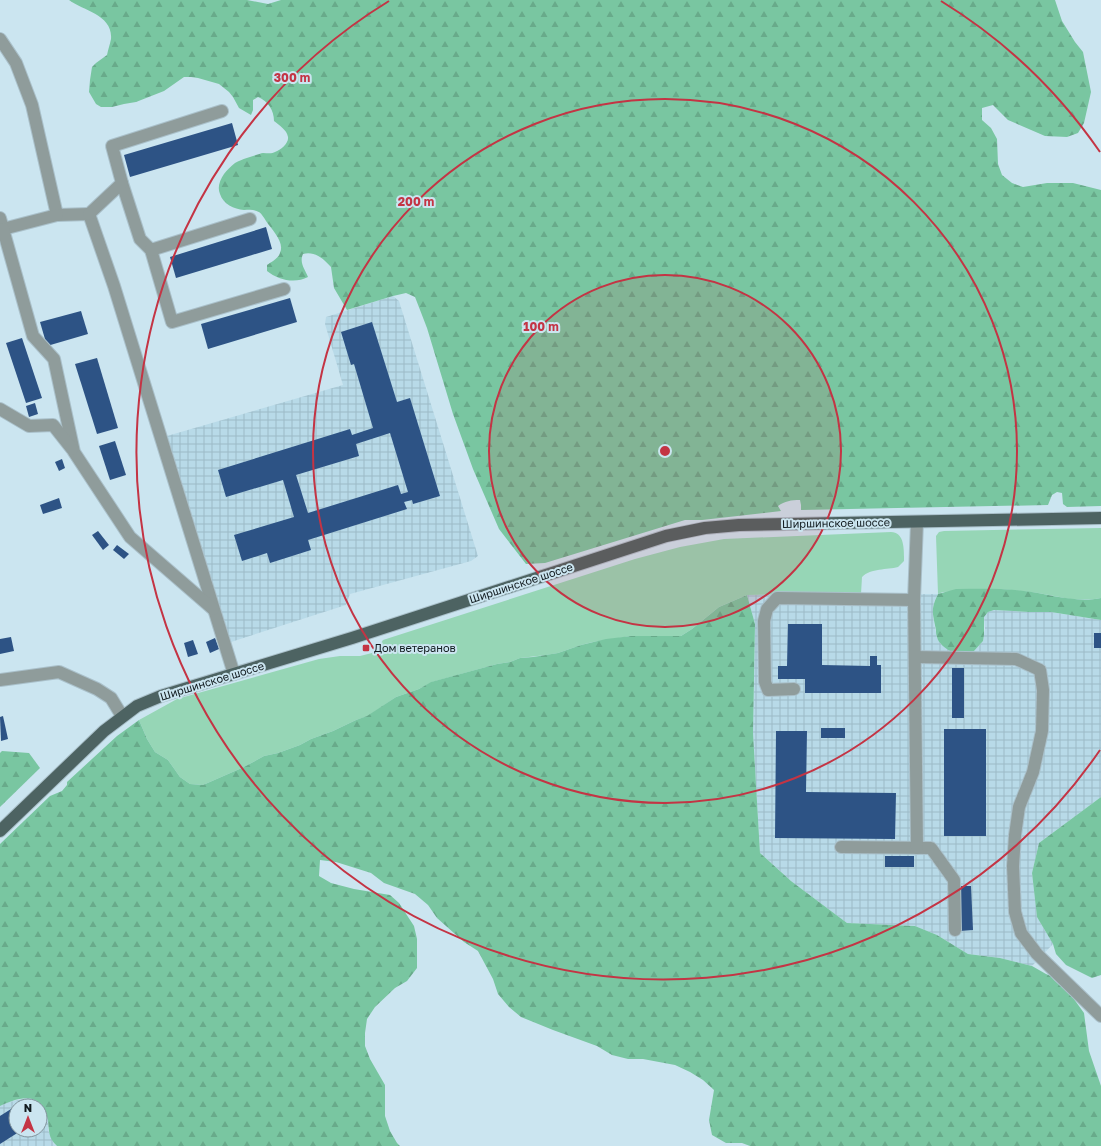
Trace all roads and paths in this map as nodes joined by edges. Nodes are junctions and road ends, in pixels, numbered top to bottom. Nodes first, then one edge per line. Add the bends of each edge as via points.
1 (0, 39) edge
2 (222, 111) dead end
3 (122, 183) junction
4 (89, 214) junction
5 (57, 215) junction
6 (250, 219) dead end
7 (2, 223) edge
8 (151, 250) junction
9 (284, 288) dead end
10 (0, 409) edge
11 (74, 452) junction
12 (1101, 518) edge
13 (917, 522) junction
14 (914, 600) junction
15 (214, 610) junction
16 (915, 657) junction
17 (234, 674) junction
18 (0, 680) edge
19 (794, 689) dead end
20 (122, 716) junction
21 (0, 831) edge
22 (841, 847) dead end
23 (917, 848) junction
24 (954, 930) dead end
25 (1101, 1016) edge

1 - 5 lane via 16,63 32,105
2 - 3 lane via 112,146
3 - 4 lane
3 - 8 lane via 140,240
4 - 5 lane
4 - 15 lane via 114,286
5 - 7 lane
6 - 8 lane
7 - 11 lane via 32,336 54,359
8 - 9 lane via 172,322
10 - 11 lane via 28,426 53,425
11 - 15 lane via 130,537
12 - 13 main road, Ширшинское шоссе
13 - 14 lane
13 - 17 main road, Ширшинское шоссе via 739,525 705,528 666,536
14 - 16 lane
14 - 19 lane via 777,598 767,609 764,621 765,682 768,690
15 - 17 lane
16 - 23 lane
16 - 25 lane via 1016,659 1040,670 1043,690 1042,730 1033,772 1019,807 1013,866 1015,912 1021,933 1037,954
17 - 20 main road, Ширшинское шоссе via 161,696 136,706
18 - 20 lane via 59,672 111,698
20 - 21 main road, Ширшинское шоссе
22 - 23 lane
23 - 24 lane via 931,848 954,880

